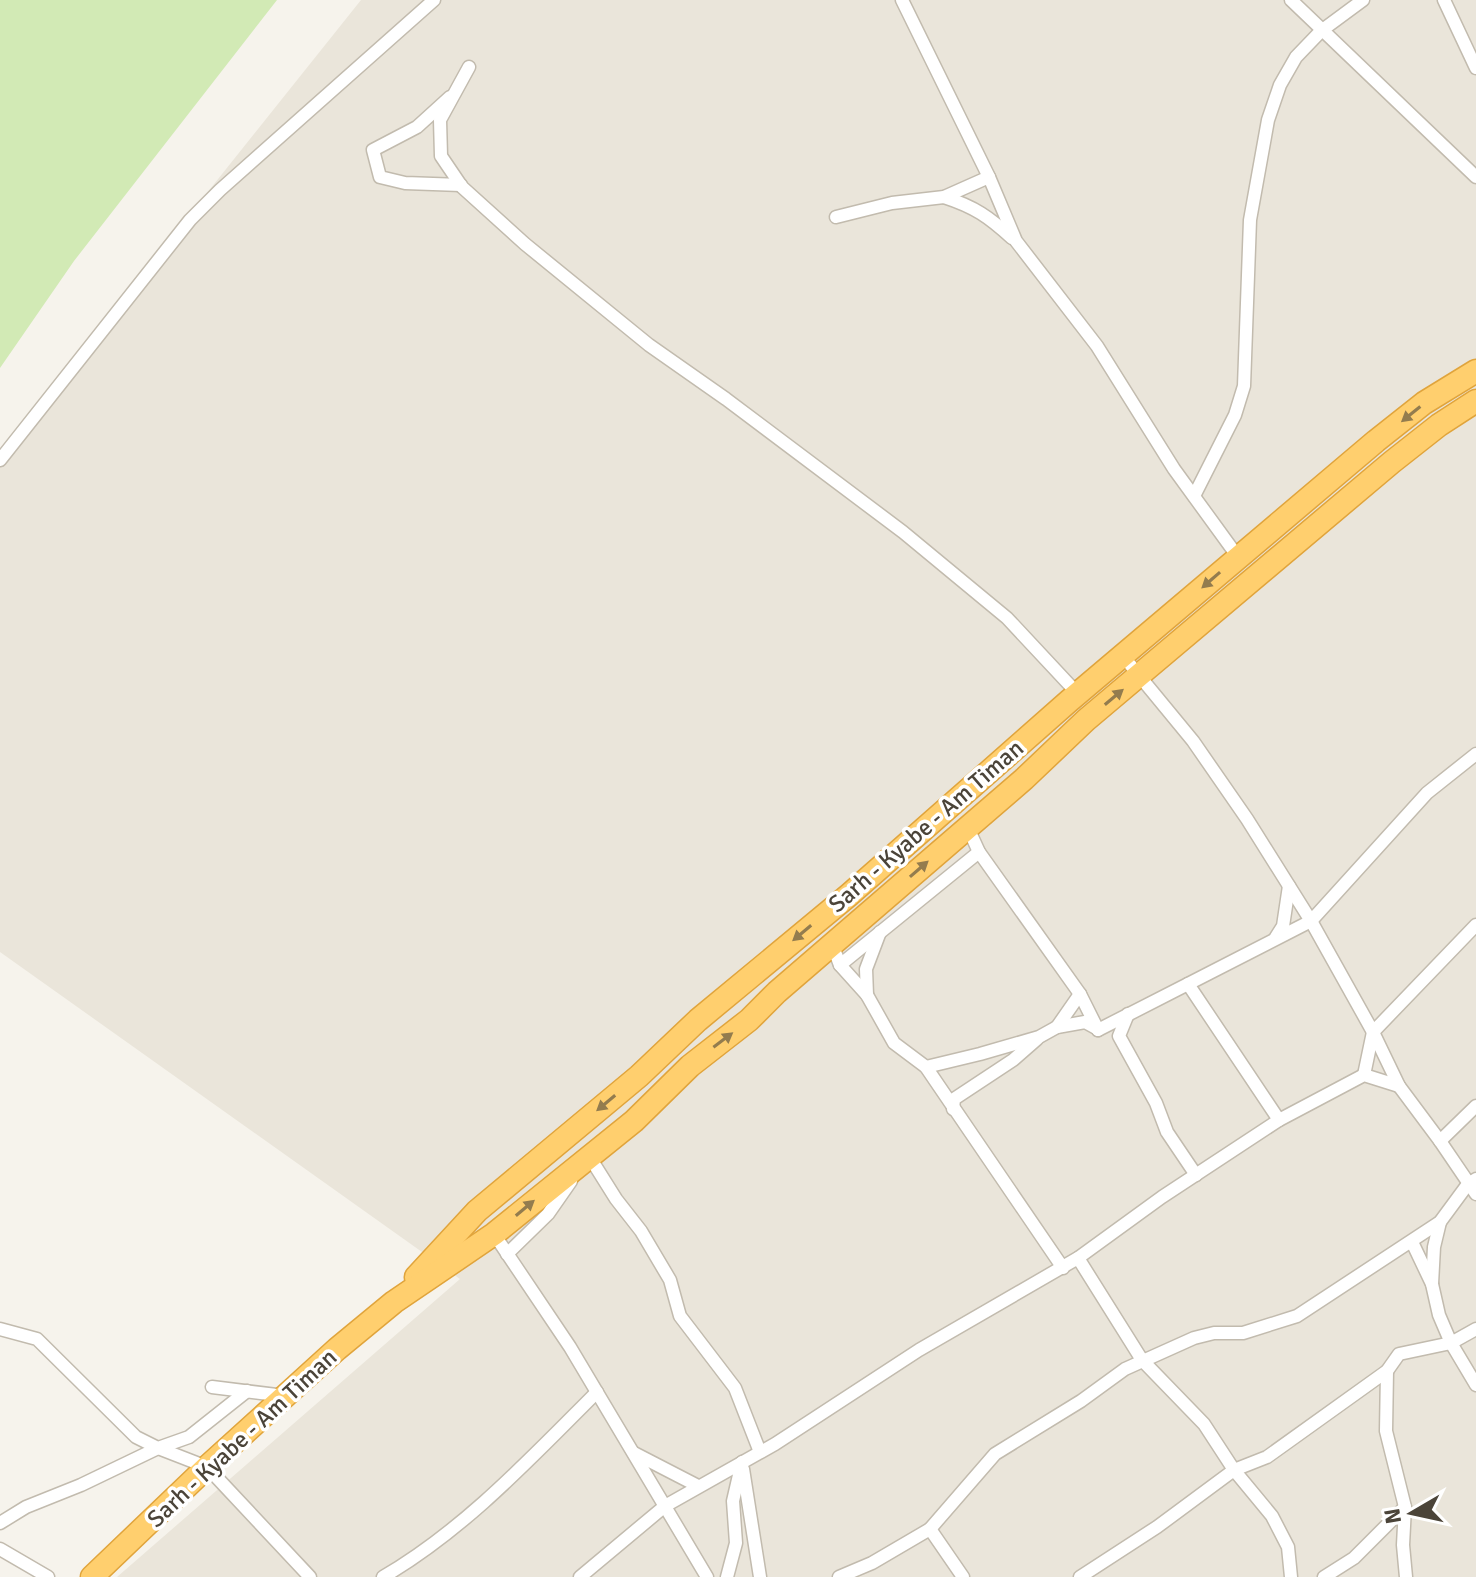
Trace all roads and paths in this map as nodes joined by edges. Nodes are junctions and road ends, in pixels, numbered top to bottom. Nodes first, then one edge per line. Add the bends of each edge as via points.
1 (434, 0) edge
2 (902, 0) edge
3 (1291, 0) edge
4 (1363, 0) edge
5 (1444, 0) edge
6 (1321, 31) junction
7 (469, 67) dead end
8 (1476, 68) edge
9 (456, 93) junction
10 (989, 177) junction
11 (1476, 177) edge
12 (461, 185) junction
13 (944, 197) junction
14 (836, 217) dead end
15 (1016, 241) junction
16 (1476, 371) edge
17 (1476, 401) edge
18 (0, 460) edge
19 (1194, 496) junction
20 (1238, 557) junction
21 (1123, 656) junction
22 (1140, 675) junction
23 (1078, 694) junction
24 (1476, 754) edge
25 (968, 828) junction
26 (979, 852) junction
27 (1289, 886) junction
28 (1311, 921) junction
29 (1476, 925) edge
30 (880, 932) junction
31 (1275, 940) junction
32 (836, 954) junction
33 (1188, 984) junction
34 (1080, 994) junction
35 (867, 995) junction
36 (1128, 1014) junction
37 (1057, 1027) junction
38 (1098, 1030) junction
39 (1373, 1032) junction
40 (1039, 1037) junction
41 (926, 1067) junction
42 (1364, 1075) junction
43 (1399, 1086) junction
44 (1476, 1106) edge
45 (953, 1109) junction
46 (1279, 1120) junction
47 (1440, 1141) junction
48 (589, 1156) junction
49 (1196, 1175) junction
50 (1473, 1186) edge
51 (1440, 1222) junction
52 (494, 1234) junction
53 (1412, 1242) junction
54 (507, 1254) junction
55 (1078, 1258) junction
56 (1063, 1268) junction
57 (1432, 1284) junction
58 (394, 1302) junction
59 (0, 1329) edge
60 (1476, 1329) edge
61 (1451, 1343) junction
62 (1142, 1360) junction
63 (1387, 1371) junction
64 (1476, 1385) edge
65 (212, 1387) dead end
66 (247, 1391) junction
67 (597, 1392) junction
68 (285, 1396) junction
69 (158, 1448) junction
70 (760, 1452) junction
71 (634, 1453) junction
72 (742, 1462) junction
73 (207, 1467) junction
74 (1234, 1470) junction
75 (698, 1486) junction
76 (665, 1506) junction
77 (1405, 1507) junction
78 (0, 1523) edge
79 (930, 1529) junction
80 (0, 1549) edge
81 (48, 1577) edge
82 (92, 1577) edge
83 (310, 1577) edge
84 (383, 1577) edge
85 (580, 1577) edge
86 (707, 1577) edge
87 (727, 1577) edge
88 (760, 1577) edge
89 (839, 1577) edge
90 (963, 1577) edge
91 (1080, 1577) edge
92 (1291, 1577) edge
93 (1324, 1577) edge
94 (1406, 1577) edge

1 - 18 street via 190,220
2 - 10 street
3 - 6 street
4 - 6 street
5 - 8 street
6 - 11 street
6 - 19 street via 1296,57 1268,120 1250,220 1244,386
7 - 9 street
9 - 12 street via 440,120 441,156
9 - 12 street via 417,127 373,150 380,177
10 - 13 street
10 - 15 street
12 - 23 street via 649,345 903,532 1007,618
13 - 14 street
13 - 15 street via 987,215
15 - 19 street via 1097,346
16 -> 20 highway, Sarh - Kyabe - Am Timan via 1424,403
17 - 22 highway, Sarh - Kyabe - Am Timan via 1392,462
19 - 20 street
20 -> 21 highway, Sarh - Kyabe - Am Timan
21 - 22 street
21 - 23 highway, Sarh - Kyabe - Am Timan
25 -> 22 highway, Sarh - Kyabe - Am Timan
22 - 27 street via 1193,741
23 -> 58 highway, Sarh - Kyabe - Am Timan via 477,1211
24 - 28 street via 1427,793
25 - 26 street
32 -> 25 highway, Sarh - Kyabe - Am Timan
26 - 30 street
26 - 34 street
27 - 28 street
27 - 31 street via 1283,926
28 - 31 street
28 - 39 street
29 - 39 street
30 - 32 street
30 - 35 street via 866,969
31 - 33 street
32 - 35 street
48 -> 32 highway, Sarh - Kyabe - Am Timan via 777,992
33 - 36 street
33 - 46 street
34 - 37 street
34 - 38 street
35 - 41 street via 894,1043
36 - 38 street
36 - 49 street via 1119,1036 1167,1132
37 - 38 street via 1085,1022
37 - 40 street
39 - 42 street
39 - 43 street
40 - 41 street
40 - 45 street via 954,1099
41 - 45 street
42 - 43 street
42 - 46 street
43 - 47 street
44 - 47 street
45 - 56 street
46 - 49 street
47 - 50 street
52 -> 48 highway, Sarh - Kyabe - Am Timan
48 - 54 street via 548,1214
48 - 70 street via 670,1280 680,1316 735,1388
49 - 55 street
50 - 51 street
51 - 53 street
51 - 57 street
52 - 54 street
52 - 58 highway, Sarh - Kyabe - Am Timan
53 - 57 street
53 - 62 street via 1297,1316 1243,1333 1194,1338
54 - 67 street
55 - 56 street
55 - 62 street
56 - 70 street via 919,1350
57 - 61 street
58 - 68 highway, Sarh - Kyabe - Am Timan
59 - 69 street via 37,1339 136,1437
60 - 61 street
61 - 63 street via 1399,1354
61 - 64 street
62 - 74 street via 1204,1424
62 - 79 street via 995,1454
63 - 74 street via 1267,1457
63 - 77 street via 1386,1431
65 - 66 street
66 - 68 street
66 - 69 street via 189,1437
67 - 71 street
67 - 84 street via 464,1517
68 - 73 highway, Sarh - Kyabe - Am Timan
69 - 73 street
69 - 78 street
70 - 72 street
71 - 75 street
71 - 76 street
72 - 75 street
72 - 87 street via 733,1501 736,1543
72 - 88 street
73 - 82 highway, Sarh - Kyabe - Am Timan
73 - 83 street
74 - 91 street
74 - 92 street via 1278,1526 1288,1547
75 - 76 street
76 - 85 street
76 - 86 street
77 - 93 street via 1354,1558
77 - 94 street
79 - 89 street
79 - 90 street
80 - 81 street

